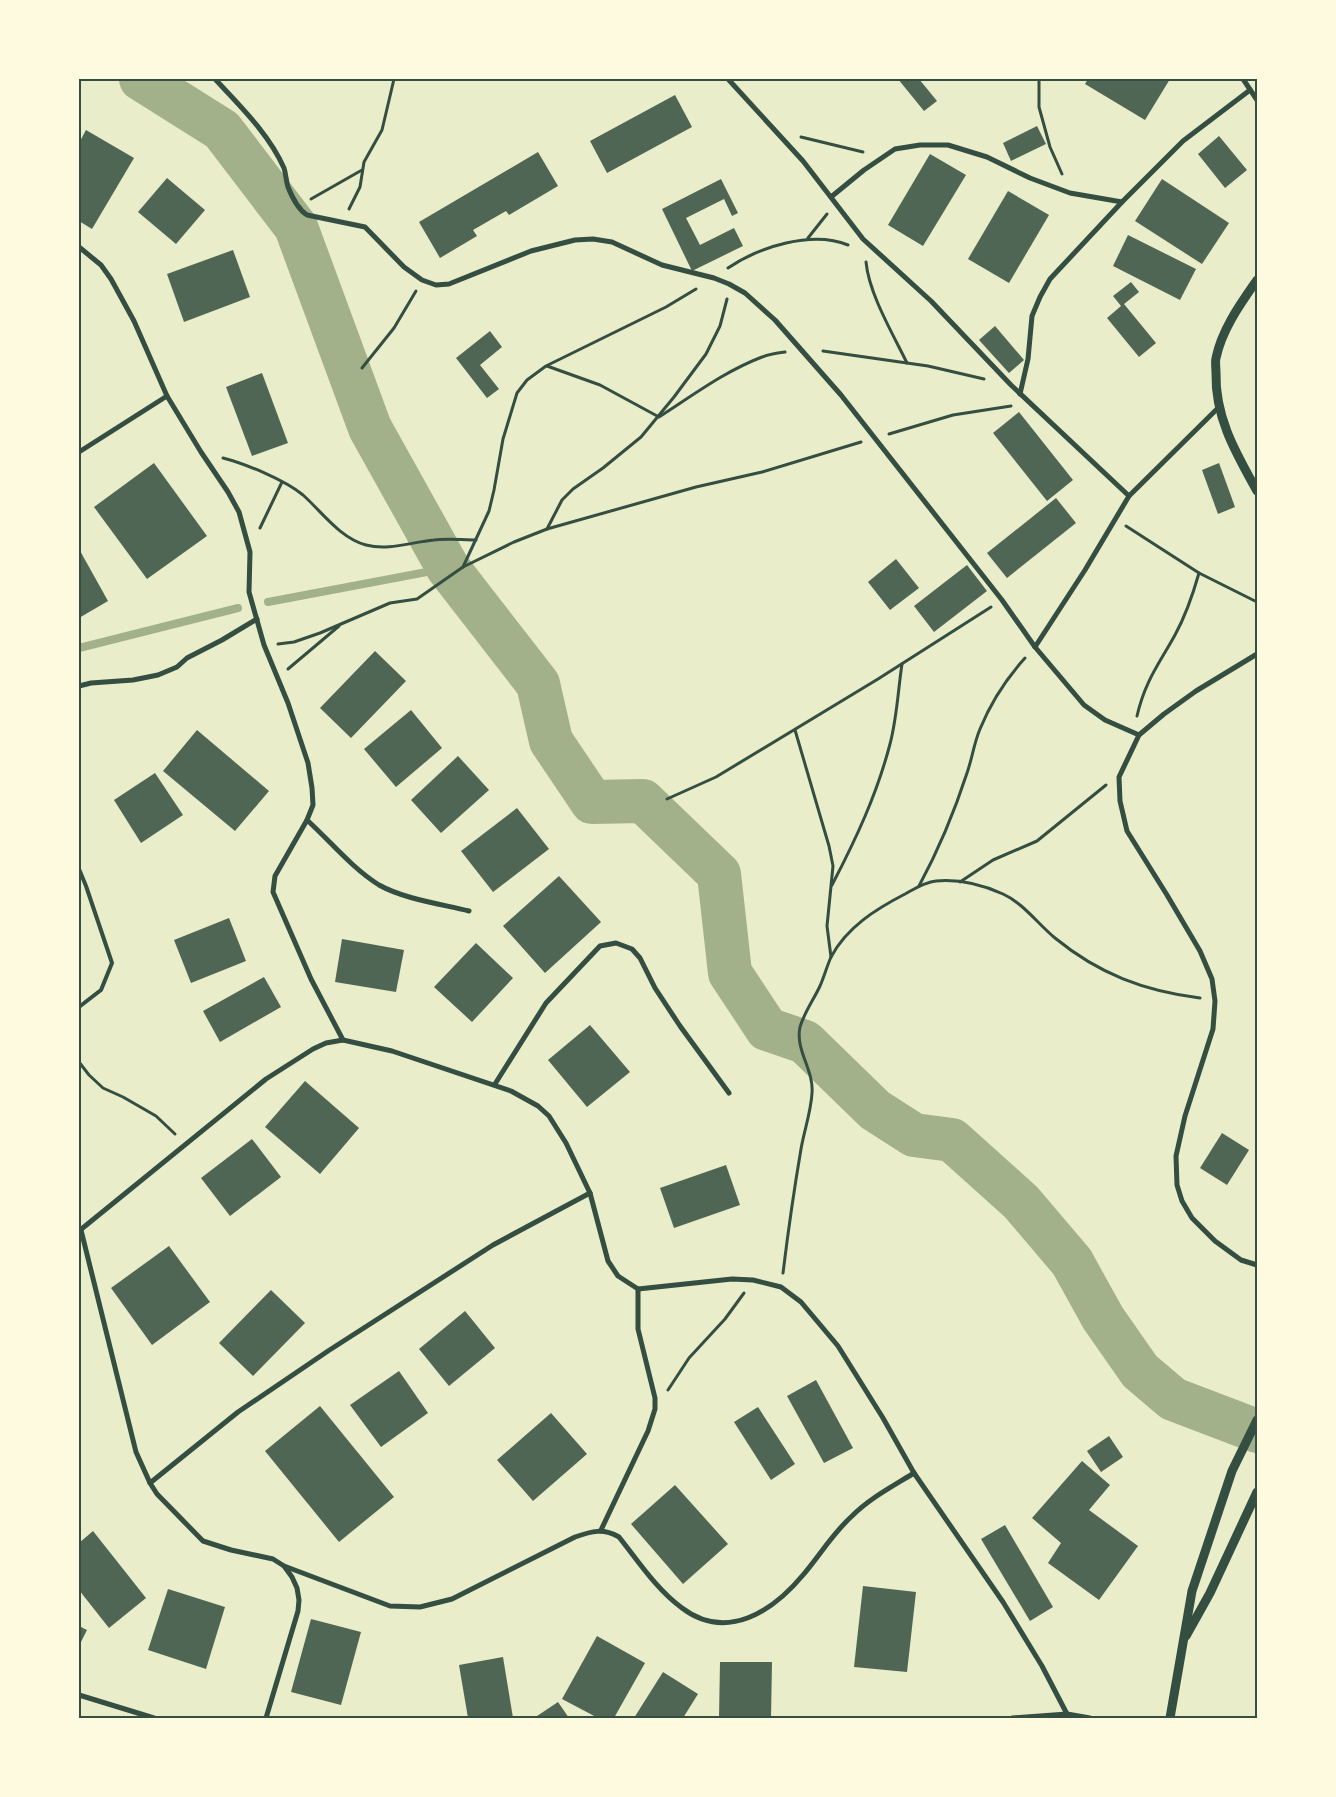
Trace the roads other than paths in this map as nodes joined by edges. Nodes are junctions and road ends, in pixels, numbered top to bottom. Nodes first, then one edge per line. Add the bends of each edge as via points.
1 (215, 79) edge
2 (728, 79) edge
3 (1243, 79) edge
4 (1250, 90) junction
5 (1257, 100) edge
6 (830, 197) junction
7 (1122, 202) junction
8 (79, 247) edge
9 (1257, 280) edge
10 (1020, 394) junction
11 (167, 396) junction
12 (1218, 408) junction
13 (79, 452) edge
14 (1257, 491) edge
15 (1128, 496) junction
16 (257, 619) junction
17 (1035, 647) junction
18 (1257, 654) edge
19 (79, 686) edge
20 (1136, 734) junction
21 (307, 820) junction
22 (79, 869) edge
23 (469, 911) dead end
24 (79, 1007) edge
25 (343, 1040) junction
26 (495, 1084) junction
27 (729, 1093) dead end
28 (590, 1193) junction
29 (80, 1231) edge
30 (1257, 1265) edge
31 (638, 1289) junction
32 (1257, 1420) edge
33 (914, 1473) junction
34 (150, 1483) junction
35 (1257, 1492) edge
36 (601, 1530) junction
37 (284, 1566) junction
38 (1182, 1643) junction
39 (79, 1695) edge
40 (1067, 1714) junction
41 (154, 1718) edge
42 (266, 1718) edge
43 (1012, 1718) edge
44 (1090, 1718) edge
45 (1170, 1718) edge

1 - 17 street via 256,124 277,156 288,187 303,213 365,227 404,267 422,280 436,285 449,284 531,251 593,239 612,242 662,265 714,278 751,299 775,320 840,395 1002,600
2 - 6 street via 803,161
3 - 4 street
4 - 5 street
4 - 7 street via 1183,142
6 - 7 street via 895,149 920,145 948,146 987,157 1070,193
6 - 10 street via 863,239 931,301
7 - 10 street via 1050,280 1040,297 1032,316 1028,359
8 - 11 street via 101,265 111,279 134,321
9 - 12 street via 1235,314 1216,358
10 - 15 street
11 - 13 street
11 - 16 street via 239,512 250,552 248,592
12 - 14 street via 1228,437
12 - 15 street
15 - 17 street
16 - 19 street via 158,675
16 - 21 street via 308,763 313,805
17 - 20 street via 1084,704 1105,720
18 - 20 street via 1196,691
20 - 30 street via 1120,777 1120,800 1127,831 1200,951 1212,979 1215,1001 1212,1029 1176,1156 1177,1184 1192,1218 1241,1260
21 - 23 street via 380,885
21 - 25 street via 275,876 273,892 311,979
22 - 24 lane via 112,963 101,990
25 - 26 street via 392,1051
25 - 29 street via 326,1043 266,1080
26 - 27 street via 546,1003 600,946 616,943 632,949 640,958 680,1026
26 - 28 street via 538,1106 549,1116
28 - 31 street via 608,1262 618,1276
28 - 34 street via 493,1246 328,1351 238,1412
29 - 34 street via 136,1452
31 - 33 street via 732,1279 781,1287 800,1302 838,1346
31 - 36 street via 638,1328 655,1409 648,1431
32 - 38 street via 1232,1471 1192,1591
33 - 36 street via 871,1499 851,1516 803,1575 771,1606 738,1622 709,1622 682,1609 619,1537
33 - 40 street via 1003,1602
34 - 37 street via 203,1541 273,1559
35 - 38 street via 1210,1593
36 - 37 street via 575,1537 452,1599 420,1607 390,1606
37 - 42 street via 297,1588 298,1611
38 - 45 street
39 - 41 street
40 - 43 street
40 - 44 street

